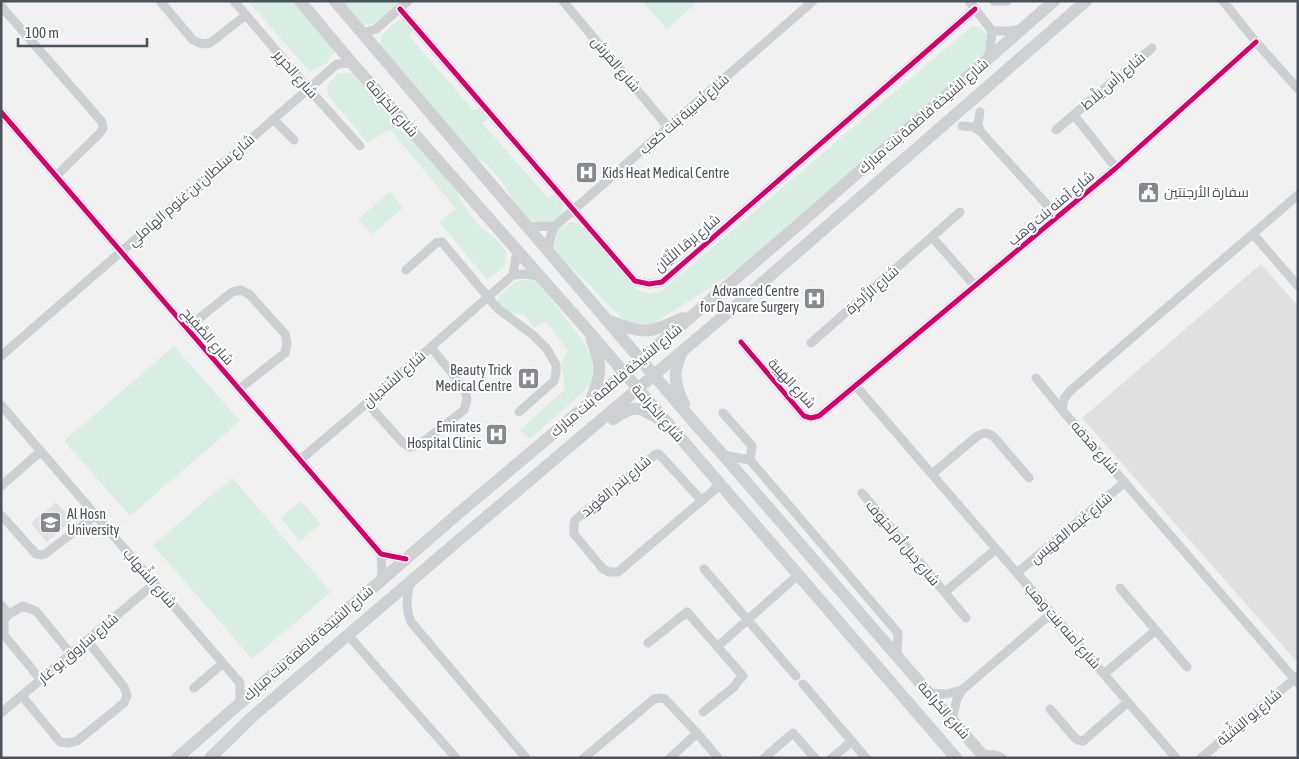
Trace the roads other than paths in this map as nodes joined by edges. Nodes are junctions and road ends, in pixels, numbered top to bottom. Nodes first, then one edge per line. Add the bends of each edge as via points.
1 (160, 1) edge
2 (234, 1) edge
3 (300, 1) edge
4 (335, 1) edge
5 (408, 1) edge
6 (563, 1) edge
7 (813, 1) edge
8 (969, 1) edge
9 (994, 1) edge
10 (1007, 1) edge
11 (1054, 1) edge
12 (1086, 1) edge
13 (1223, 1) edge
14 (802, 5) edge
15 (1, 6) edge
16 (400, 9) junction
17 (975, 9) junction
18 (246, 15) junction
19 (376, 29) junction
20 (1023, 29) junction
21 (992, 31) junction
22 (361, 33) junction
23 (1256, 42) junction
24 (372, 46) junction
25 (339, 48) junction
26 (1152, 48) dead end
27 (987, 60) junction
28 (352, 63) junction
29 (336, 64) junction
30 (308, 88) junction
31 (1298, 89) edge
32 (1, 112) edge
33 (980, 112) dead end
34 (1074, 115) junction
35 (273, 119) junction
36 (962, 126) dead end
37 (668, 127) junction
38 (1056, 130) dead end
39 (981, 132) junction
40 (294, 140) dead end
41 (360, 146) dead end
42 (1116, 168) junction
43 (56, 176) junction
44 (1298, 195) edge
45 (574, 209) junction
46 (960, 212) dead end
47 (1058, 217) junction
48 (554, 226) junction
49 (526, 227) junction
50 (1253, 234) junction
51 (932, 237) junction
52 (517, 250) junction
53 (120, 251) junction
54 (548, 252) junction
55 (406, 270) dead end
56 (513, 275) junction
57 (538, 276) junction
58 (975, 286) junction
59 (1298, 286) edge
60 (488, 298) junction
61 (699, 310) junction
62 (606, 320) junction
63 (187, 328) junction
64 (590, 333) junction
65 (740, 342) dead end
66 (811, 342) dead end
67 (431, 347) junction
68 (684, 350) junction
69 (1, 356) edge
70 (641, 360) junction
71 (624, 373) junction
72 (654, 375) junction
73 (1036, 378) dead end
74 (856, 386) junction
75 (239, 389) junction
76 (638, 389) junction
77 (368, 402) junction
78 (590, 402) junction
79 (1, 405) edge
80 (1062, 410) junction
81 (519, 412) dead end
82 (723, 414) dead end
83 (692, 420) junction
84 (669, 425) junction
85 (594, 427) junction
86 (41, 451) junction
87 (723, 455) junction
88 (300, 460) junction
89 (750, 460) junction
90 (932, 474) junction
91 (1029, 478) dead end
92 (1126, 482) junction
93 (720, 485) junction
94 (1, 486) edge
95 (862, 493) dead end
96 (702, 501) junction
97 (1, 514) edge
98 (96, 515) junction
99 (996, 549) junction
100 (381, 554) junction
101 (406, 559) junction
102 (704, 569) dead end
103 (1017, 573) junction
104 (798, 575) junction
105 (380, 581) junction
106 (410, 582) junction
107 (155, 583) junction
108 (1120, 588) dead end
109 (945, 592) junction
110 (1, 605) edge
111 (1052, 613) junction
112 (9, 614) junction
113 (966, 618) dead end
114 (748, 619) junction
115 (1156, 630) junction
116 (348, 635) junction
117 (87, 640) junction
118 (648, 643) dead end
119 (717, 646) junction
120 (71, 654) junction
121 (897, 655) junction
122 (223, 663) junction
123 (1187, 667) dead end
124 (1104, 674) junction
125 (796, 676) dead end
126 (1296, 679) edge
127 (40, 680) junction
128 (240, 682) junction
129 (803, 684) dead end
130 (259, 686) junction
131 (194, 688) dead end
132 (962, 690) junction
133 (930, 693) junction
134 (22, 696) junction
135 (240, 702) junction
136 (1128, 702) junction
137 (1050, 709) dead end
138 (703, 712) dead end
139 (1, 713) edge
140 (952, 719) junction
141 (697, 733) junction
142 (852, 741) junction
143 (950, 755) edge
144 (521, 756) edge
145 (984, 756) edge
146 (177, 758) edge
147 (210, 758) edge
148 (456, 758) edge
149 (584, 758) edge
150 (670, 758) edge
151 (718, 758) edge
152 (764, 758) edge
153 (815, 758) edge
154 (832, 758) edge
155 (866, 758) edge
156 (1002, 758) edge
157 (1176, 758) edge
158 (1201, 758) edge

1 - 18 street via 193,40 202,44 210,43
2 - 18 street, شارع الحَرِير
3 - 25 main road, شارع الكرامة
4 - 22 main road, شارع الكرامة
5 - 16 street
6 - 37 street, شارع المَرَش
7 - 14 street, شارع نُسيبة بنت كعب
8 - 17 street
9 - 10 street
11 - 20 main road, شارع الشيخة فاطمة بنت مبارك
12 - 68 main road, شارع الشيخة فاطمة بنت مبارك
13 - 23 street
14 - 37 street, شارع نُسيبة بنت كعب
15 - 43 street via 102,122 100,133
16 - 19 street
16 - 45 street, شارع بَرقا اللَّيَّان
17 - 21 street
17 - 45 street, شارع بَرقا اللَّيَّان via 662,282 635,281
18 - 30 street, شارع الحَرِير
19 - 22 street
19 - 24 street
20 - 21 street
20 - 27 main road, شارع الشيخة فاطمة بنت مبارك
21 - 27 street
22 - 24 main road, شارع الكرامة
23 - 31 street
23 - 42 street, شارع آمنه بنت وهب
24 - 49 main road, شارع الكرامة
25 - 28 main road, شارع الكرامة
25 - 29 street
26 - 34 street, شارع رَأس يَلَّاط
27 - 61 main road, شارع الشيخة فاطمة بنت مبارك
28 - 29 street
28 - 52 main road, شارع الكرامة
29 - 30 street, شارع سلطان بن غنوم الهاملي
30 - 35 street, شارع سلطان بن غنوم الهاملي
30 - 41 street, شارع الحَرِير
32 - 43 street, شارع الصَّفِيح
33 - 39 street via 978,124
34 - 38 street, شارع رَأس يَلَّاط
34 - 42 street, شارع رَأس يَلَّاط
35 - 40 street
35 - 53 street, شارع سلطان بن غنوم الهاملي
36 - 39 street via 974,127
37 - 45 street, شارع نُسيبة بنت كعب
39 - 47 street, شارع آمنه بنت وهب
42 - 47 street, شارع آمنه بنت وهب
43 - 53 street, شارع الصَّفِيح
44 - 50 street, شارع هدفه
45 - 48 street, شارع نُسيبة بنت كعب
46 - 51 street, شارع الزَّاخِرة
47 - 58 street, شارع آمنه بنت وهب
48 - 49 street
48 - 54 street
49 - 54 main road, شارع الكرامة
50 - 59 street
50 - 80 street, شارع هدفه via 1070,391
51 - 58 street
51 - 66 street, شارع الزَّاخِرة
52 - 56 street
52 - 57 main road, شارع الكرامة
53 - 63 street, شارع الصَّفِيح
53 - 69 street, شارع سلطان بن غنوم الهاملي
54 - 62 main road, شارع الكرامة
55 - 60 street via 436,243 442,242
56 - 57 street
56 - 60 street, شارع السِّندِيان
57 - 64 main road, شارع الكرامة
58 - 74 street, شارع آمنه بنت وهب
60 - 67 street, شارع السِّندِيان
60 - 81 street via 533,335 547,349 556,365 554,380
61 - 62 main road via 647,331
61 - 70 main road, شارع الشيخة فاطمة بنت مبارك
62 - 70 main road, شارع الكرامة
63 - 75 street, شارع الصَّفِيح
63 - 75 street via 232,292 241,290 249,294 285,334 285,353
64 - 71 main road, شارع الكرامة
64 - 78 main road via 600,370
65 - 74 street, شارع الهَيبة via 804,416 819,416
67 - 77 street, شارع السِّندِيان
67 - 77 street via 466,390 468,399 464,410 419,445 410,447 403,444
68 - 72 main road, شارع الشيخة فاطمة بنت مبارك
68 - 83 main road via 677,364 676,380
70 - 71 main road, شارع الشيخة فاطمة بنت مبارك
70 - 72 main road, شارع الكرامة
71 - 76 main road, شارع الكرامة
71 - 78 main road, شارع الشيخة فاطمة بنت مبارك
72 - 76 main road, شارع الشيخة فاطمة بنت مبارك
72 - 83 main road, شارع الكرامة
73 - 80 street
74 - 90 street, شارع آمنه بنت وهب
75 - 88 street, شارع الصَّفِيح
76 - 84 main road, شارع الكرامة
76 - 85 main road, شارع الشيخة فاطمة بنت مبارك
77 - 88 street, شارع السِّندِيان
78 - 101 main road, شارع الشيخة فاطمة بنت مبارك
79 - 86 street, شارع الشِّهاب
80 - 92 street, شارع هدفه
82 - 89 street via 752,446
83 - 87 main road, شارع الكرامة
84 - 85 main road via 637,408
84 - 93 main road, شارع الكرامة
85 - 106 main road, شارع الشيخة فاطمة بنت مبارك
86 - 94 street
86 - 98 street, شارع الشِّهاب
87 - 89 street
87 - 121 main road, شارع الكرامة
88 - 100 street, شارع الصَّفِيح
89 - 121 street via 898,634
90 - 91 street via 976,437 988,433
90 - 99 street, شارع آمنه بنت وهب
92 - 103 street, شارع غَيط القِهَيس
92 - 126 street, شارع هدفه
93 - 96 street, شارع بَندر العُوَيد
93 - 104 main road, شارع الكرامة
95 - 109 street, شارع جَبَل أم لَحيُوف
96 - 96 street, شارع بَندر العُوَيد via 618,572 603,569 574,534 575,520 656,454
97 - 98 street via 40,555 55,548
98 - 107 street, شارع الشِّهاب
99 - 103 street, شارع آمنه بنت وهب
99 - 109 street, شارع جَبَل أم لَحيُوف
100 - 101 street
100 - 105 street
101 - 105 main road, شارع الشيخة فاطمة بنت مبارك
102 - 114 street
103 - 111 street, شارع آمنه بنت وهب
104 - 114 street
104 - 143 main road, شارع الكرامة
105 - 130 main road, شارع الشيخة فاطمة بنت مبارك
106 - 116 main road, شارع الشيخة فاطمة بنت مبارك
106 - 144 street via 407,611 411,622
107 - 117 street, شارع ساروق بو غار
107 - 122 street, شارع الشِّهاب
108 - 115 street
109 - 113 street, شارع جَبَل أم لَحيُوف
110 - 112 street
111 - 124 street, شارع آمنه بنت وهب
111 - 132 street
112 - 120 street via 23,606 36,611
112 - 127 street via 4,620 4,636
114 - 119 street
114 - 125 street
115 - 123 street
115 - 124 street
116 - 147 main road, شارع الشيخة فاطمة بنت مبارك via 252,717
116 - 148 street
117 - 120 street, شارع ساروق بو غار
117 - 134 street via 124,687 127,695 124,703 77,741 68,743 60,742
118 - 119 street via 687,612
119 - 138 street via 743,676 734,688
120 - 127 street, شارع ساروق بو غار
121 - 133 main road, شارع الكرامة
122 - 128 street, شارع الشِّهاب
122 - 131 street
124 - 136 street, شارع آمنه بنت وهب
126 - 158 street, شارع يَو اليَشِّيَّة
127 - 134 street, شارع ساروق بو غار
128 - 130 street
128 - 135 street
129 - 142 street
130 - 135 main road, شارع الشيخة فاطمة بنت مبارك
132 - 133 street
132 - 140 street
133 - 140 main road, شارع الكرامة
134 - 139 street, شارع ساروق بو غار
135 - 146 main road, شارع الشيخة فاطمة بنت مبارك
136 - 137 street via 1081,741
136 - 157 street, شارع آمنه بنت وهب
140 - 145 main road, شارع الكرامة
141 - 149 street via 665,699 654,699
141 - 150 street
141 - 151 street
142 - 154 street
142 - 155 street
145 - 156 street
152 - 153 street via 793,733

